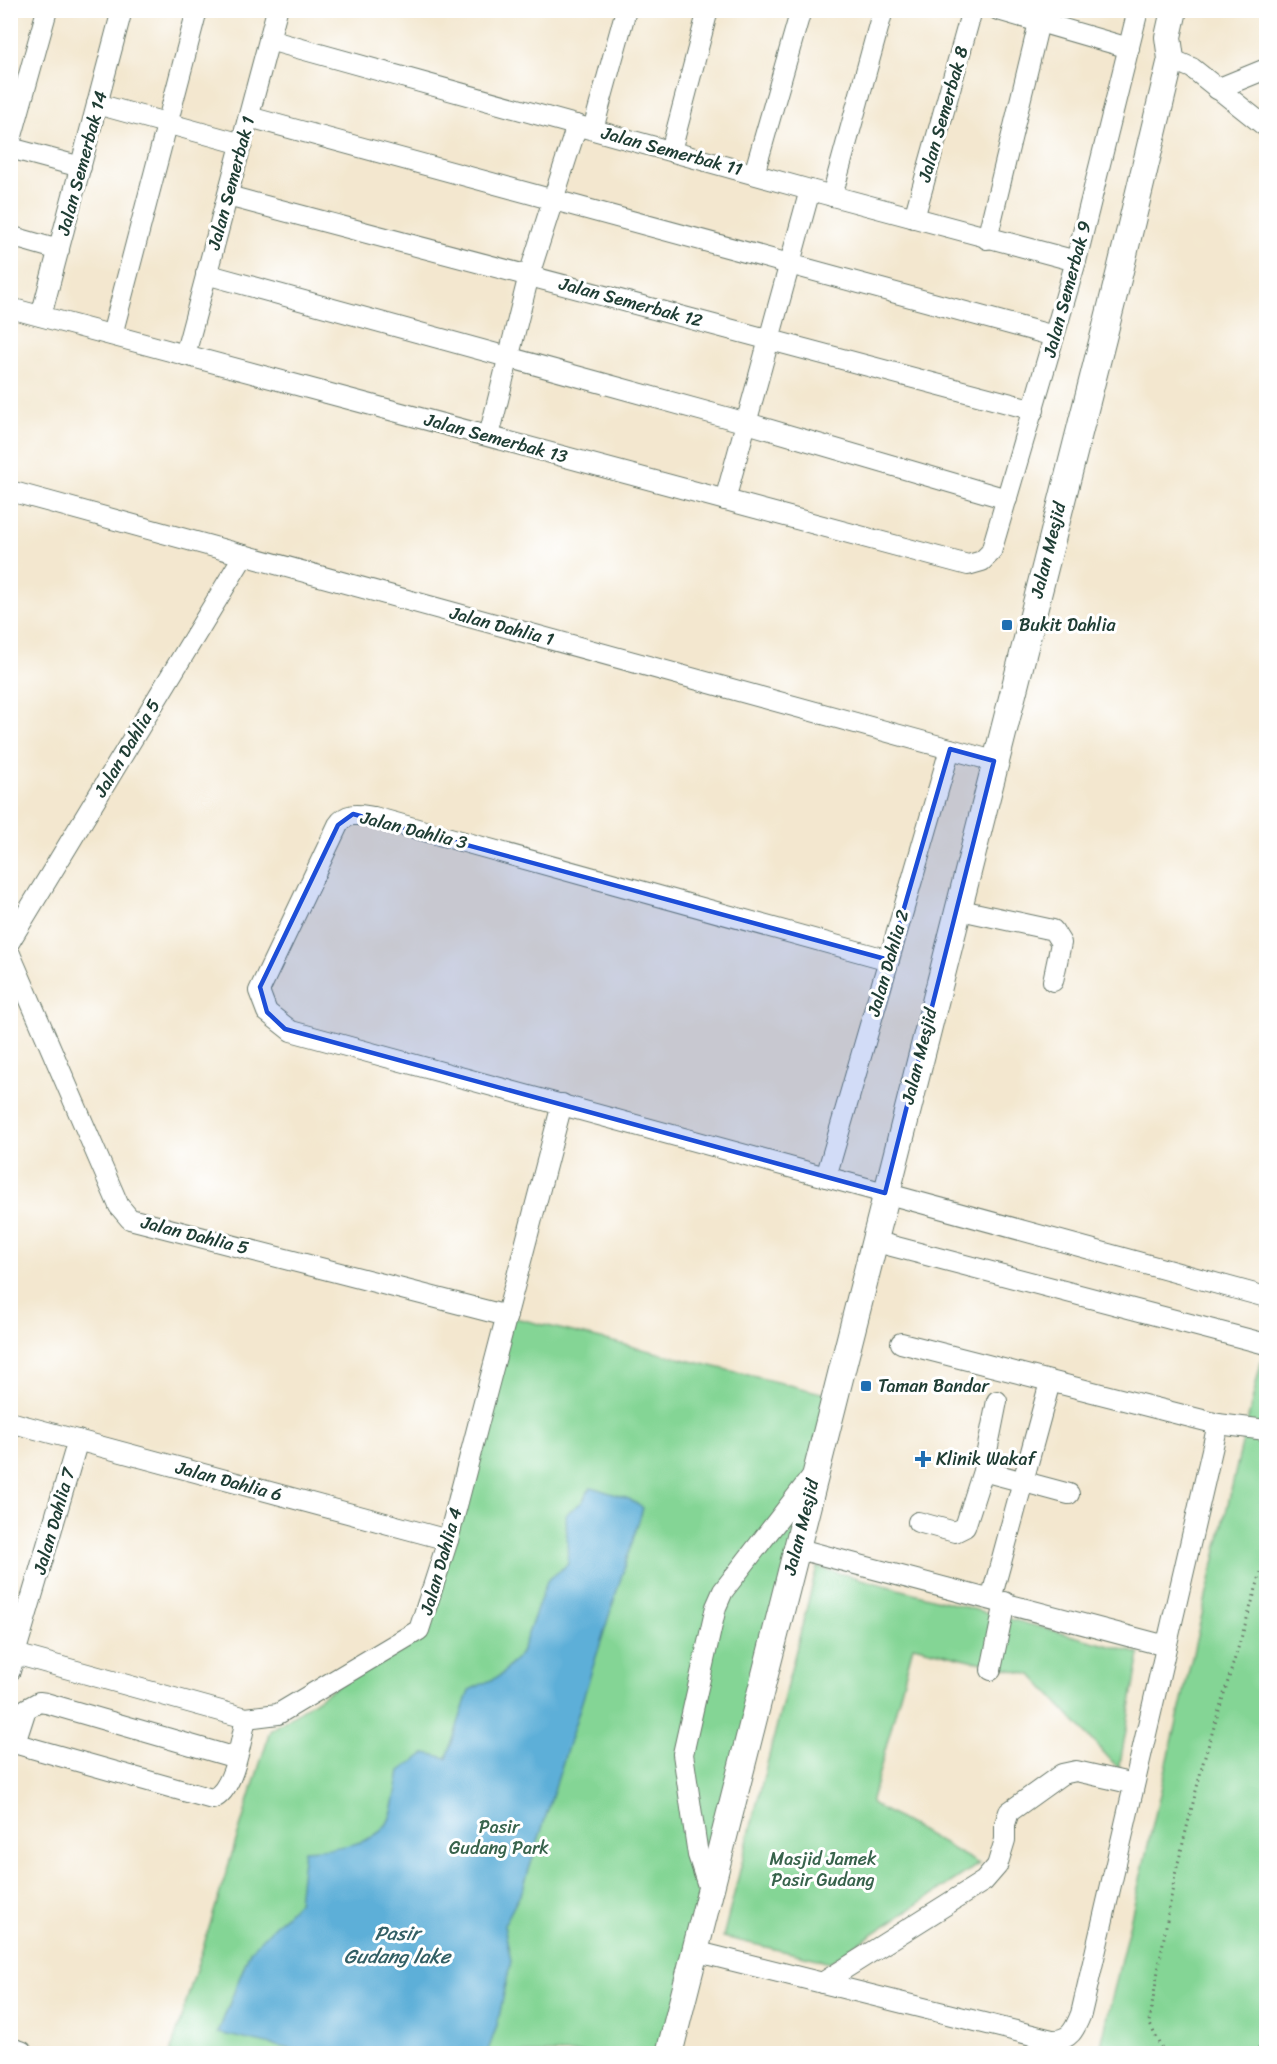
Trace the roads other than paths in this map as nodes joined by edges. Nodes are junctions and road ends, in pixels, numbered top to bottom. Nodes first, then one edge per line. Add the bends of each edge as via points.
1 (47, 10) edge
2 (122, 10) edge
3 (197, 10) edge
4 (277, 10) edge
5 (626, 10) edge
6 (708, 10) edge
7 (801, 10) edge
8 (883, 10) edge
9 (972, 10) edge
10 (998, 10) edge
11 (1138, 10) edge
12 (1174, 10) edge
13 (1192, 10) edge
14 (1041, 16) edge
15 (270, 40) junction
16 (1129, 48) junction
17 (1171, 58) junction
18 (1266, 69) edge
19 (1216, 89) junction
20 (97, 104) junction
21 (249, 117) junction
22 (167, 124) junction
23 (585, 127) junction
24 (1266, 127) edge
25 (10, 143) edge
26 (242, 144) junction
27 (10, 148) edge
28 (671, 151) junction
29 (81, 167) junction
30 (754, 174) junction
31 (810, 190) junction
32 (228, 196) junction
33 (832, 196) junction
34 (553, 199) junction
35 (914, 218) junction
36 (10, 236) edge
37 (987, 238) junction
38 (59, 250) junction
39 (1076, 261) junction
40 (789, 264) junction
41 (206, 274) junction
42 (529, 275) junction
43 (10, 308) edge
44 (41, 316) junction
45 (112, 335) junction
46 (1054, 336) junction
47 (768, 339) junction
48 (185, 355) junction
49 (508, 356) junction
50 (1034, 410) junction
51 (747, 423) junction
52 (489, 436) junction
53 (10, 491) edge
54 (1007, 499) junction
55 (725, 500) junction
56 (244, 555) junction
57 (982, 561) joint
58 (950, 749) junction
59 (994, 761) junction
60 (956, 909) junction
61 (10, 941) edge
62 (10, 954) edge
63 (889, 960) junction
64 (1053, 981) dead end
65 (562, 1104) junction
66 (826, 1177) junction
67 (885, 1193) junction
68 (873, 1241) junction
69 (1266, 1297) edge
70 (507, 1316) junction
71 (901, 1343) dead end
72 (1266, 1344) edge
73 (1050, 1382) junction
74 (997, 1401) dead end
75 (10, 1422) edge
76 (1218, 1424) junction
77 (1266, 1430) edge
78 (78, 1440) junction
79 (983, 1471) junction
80 (815, 1473) junction
81 (1023, 1482) junction
82 (1069, 1494) dead end
83 (918, 1522) dead end
84 (448, 1540) junction
85 (795, 1548) junction
86 (998, 1601) junction
87 (1166, 1646) junction
88 (13, 1663) edge
89 (991, 1670) dead end
90 (246, 1718) junction
91 (13, 1742) edge
92 (236, 1758) junction
93 (1134, 1784) junction
94 (709, 1889) junction
95 (694, 1951) junction
96 (822, 1983) junction
97 (10, 2051) edge
98 (20, 2054) edge
99 (669, 2054) edge

1 - 25 street
2 - 20 street, Jalan Semerbak 14
3 - 22 street
4 - 15 street, Jalan Semerbak 1
5 - 23 street
6 - 28 street
7 - 30 street
8 - 33 street
9 - 35 street, Jalan Semerbak 8
10 - 14 street
11 - 16 street, Jalan Semerbak 9
12 - 17 main road, Jalan Mesjid via 1168,37
13 - 17 main road, Jalan Mesjid via 1184,43
14 - 16 street
14 - 37 street
15 - 21 street, Jalan Semerbak 1
15 - 23 street, Jalan Semerbak 11
16 - 39 street, Jalan Semerbak 9
17 - 19 street via 1192,68
17 - 59 main road, Jalan Mesjid
18 - 19 street
19 - 24 street
20 - 22 street
20 - 29 street, Jalan Semerbak 14
21 - 26 street, Jalan Semerbak 1
21 - 34 street
22 - 26 street
22 - 45 street
23 - 28 street, Jalan Semerbak 11
23 - 34 street
26 - 32 street, Jalan Semerbak 1
27 - 29 street
28 - 30 street, Jalan Semerbak 11
29 - 38 street, Jalan Semerbak 14
30 - 31 street, Jalan Semerbak 11
31 - 33 street, Jalan Semerbak 11
31 - 40 street
32 - 41 street, Jalan Semerbak 1
32 - 42 street, Jalan Semerbak 12
33 - 35 street, Jalan Semerbak 11
34 - 40 street
34 - 42 street
35 - 37 street, Jalan Semerbak 11
36 - 38 street
37 - 39 street, Jalan Semerbak 11
38 - 44 street, Jalan Semerbak 14
39 - 46 street, Jalan Semerbak 9
40 - 46 street
40 - 47 street
41 - 48 street, Jalan Semerbak 1
41 - 49 street
42 - 47 street, Jalan Semerbak 12
42 - 49 street
43 - 44 street, Jalan Semerbak 13
44 - 45 street, Jalan Semerbak 13
45 - 48 street, Jalan Semerbak 13
46 - 50 street, Jalan Semerbak 9
47 - 50 street, Jalan Semerbak 12
47 - 51 street
48 - 52 street, Jalan Semerbak 13
49 - 51 street
49 - 52 street
50 - 54 street, Jalan Semerbak 9
51 - 54 street
51 - 55 street
52 - 55 street, Jalan Semerbak 13
53 - 56 street, Jalan Dahlia 1
54 - 57 street, Jalan Semerbak 9 via 991,552
55 - 57 street, Jalan Semerbak 13 via 968,566
56 - 58 street, Jalan Dahlia 1
56 - 61 street, Jalan Dahlia 5
58 - 59 street, Jalan Dahlia 1
58 - 63 street, Jalan Dahlia 2
59 - 60 main road, Jalan Mesjid
60 - 64 street via 1053,930 1061,943
60 - 67 main road, Jalan Mesjid
62 - 70 street, Jalan Dahlia 5 via 118,1206 130,1218
63 - 65 street, Jalan Dahlia 3 via 374,817 353,814 341,819 260,987 267,1012 291,1032
63 - 66 street, Jalan Dahlia 2
65 - 66 street
65 - 70 street, Jalan Dahlia 4
66 - 67 street
67 - 68 main road, Jalan Mesjid
67 - 69 street
68 - 72 street
68 - 80 main road, Jalan Mesjid
70 - 84 street, Jalan Dahlia 4
71 - 73 street
73 - 76 street
73 - 81 street
74 - 79 street
75 - 78 street, Jalan Dahlia 6
76 - 77 street
76 - 87 street
78 - 84 street, Jalan Dahlia 6
78 - 88 street, Jalan Dahlia 7
79 - 81 street
79 - 83 street via 961,1531
80 - 85 main road, Jalan Mesjid
80 - 94 street via 723,1592 716,1607 682,1754 698,1855
81 - 82 street
81 - 86 street
84 - 90 street, Jalan Dahlia 4 via 419,1630 275,1716
85 - 86 street
85 - 94 main road, Jalan Mesjid
86 - 87 street
86 - 89 street
87 - 93 street
88 - 90 street, Jalan Dahlia 4
90 - 92 street
91 - 92 street via 26,1709 39,1702
91 - 92 street via 212,1799 224,1792
93 - 96 street via 1076,1771 1062,1774 1009,1812 997,1866 984,1881
93 - 96 street via 1081,2014 1069,2036 1052,2040
94 - 95 main road, Jalan Mesjid
95 - 96 street
95 - 99 main road, Jalan Mesjid
97 - 98 main road

